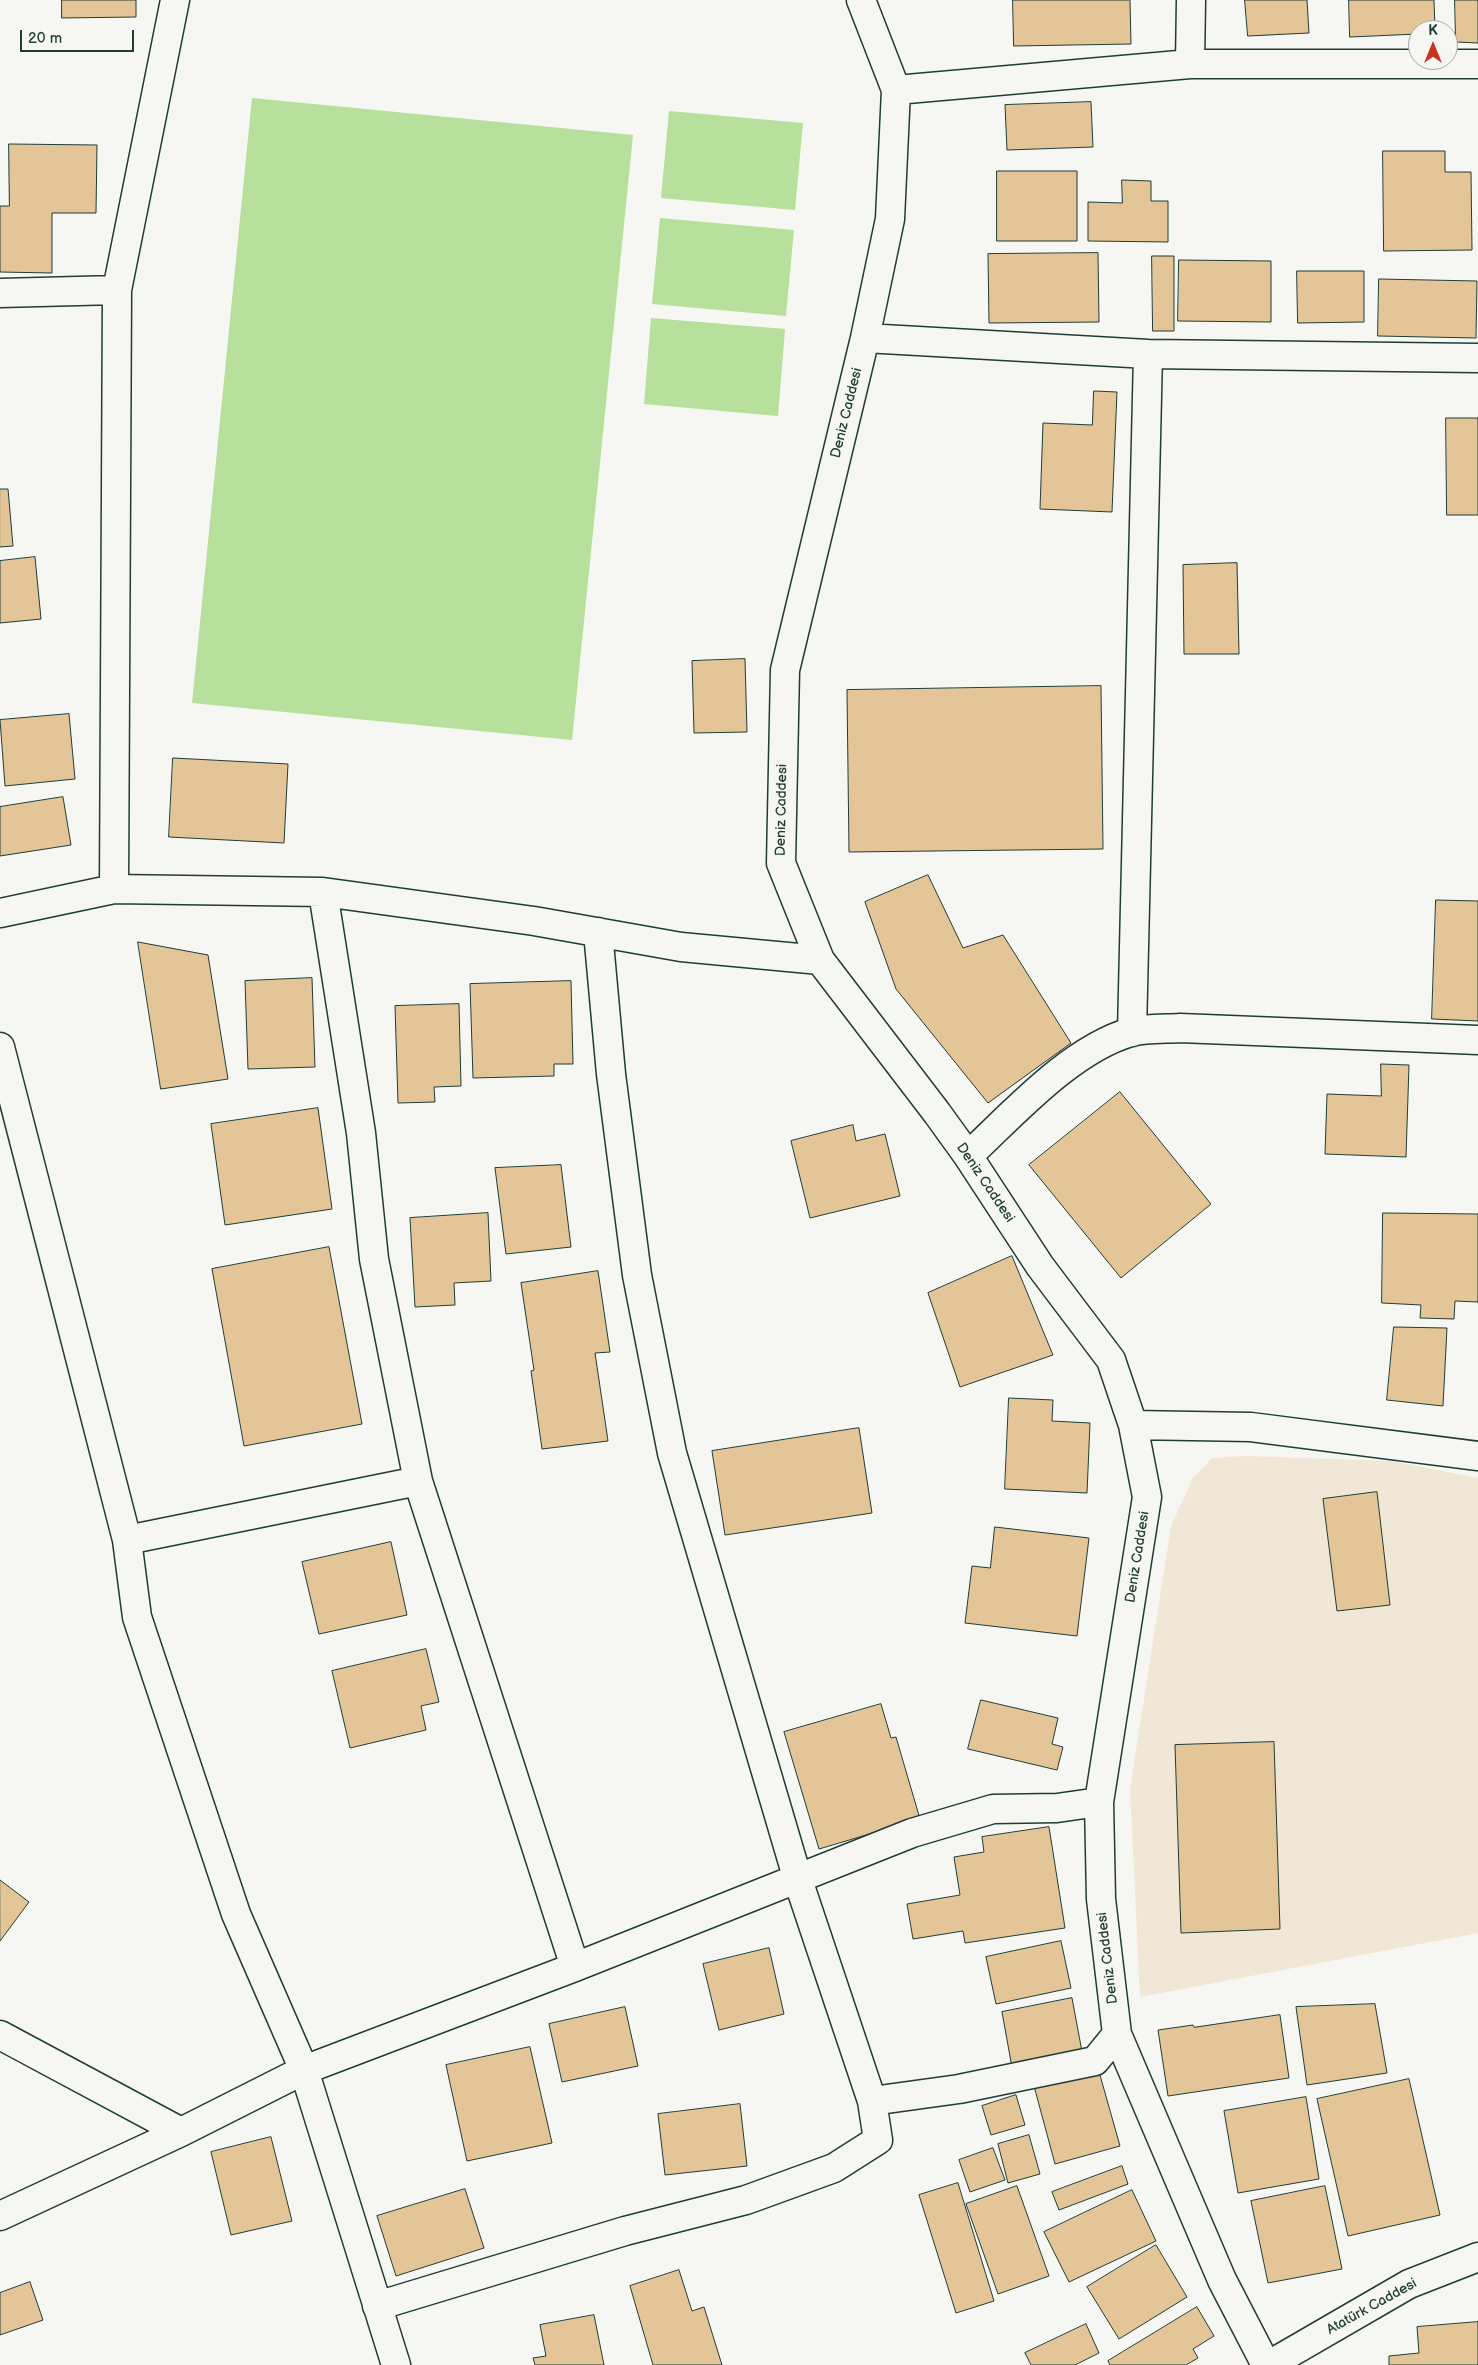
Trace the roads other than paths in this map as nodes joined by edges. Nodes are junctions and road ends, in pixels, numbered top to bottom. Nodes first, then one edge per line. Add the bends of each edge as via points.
1 (175, 0) edge
2 (861, 0) edge
3 (1191, 0) edge
4 (1190, 64) junction
5 (1478, 64) edge
6 (896, 90) junction
7 (117, 290) junction
8 (0, 293) edge
9 (865, 338) junction
10 (1148, 354) junction
11 (1478, 358) edge
12 (114, 888) junction
13 (323, 892) junction
14 (0, 913) edge
15 (598, 932) junction
16 (820, 960) junction
17 (1132, 1032) junction
18 (1478, 1040) edge
19 (0, 1047) edge
20 (968, 1156) junction
21 (1133, 1425) junction
22 (1478, 1456) edge
23 (418, 1481) junction
24 (127, 1540) junction
25 (1099, 1802) junction
26 (798, 1880) junction
27 (575, 1967) junction
28 (1117, 2034) junction
29 (0, 2035) edge
30 (304, 2070) junction
31 (872, 2101) junction
32 (181, 2132) junction
33 (0, 2216) edge
34 (1478, 2258) edge
35 (377, 2306) junction
36 (396, 2365) edge
37 (1268, 2365) edge

1 - 7 street
2 - 6 street, Deniz Caddesi
3 - 4 street
4 - 5 street
4 - 6 street
6 - 9 street, Deniz Caddesi via 890,219
7 - 8 street
7 - 12 street
9 - 10 street
9 - 16 street, Deniz Caddesi via 785,670 781,863
10 - 11 street
10 - 17 street
12 - 13 street
12 - 14 street
13 - 15 street
13 - 23 street via 360,1133 374,1259
15 - 16 street via 681,947
15 - 26 street via 611,1074 637,1275 672,1453
16 - 20 street, Deniz Caddesi
17 - 18 street via 1180,1028
17 - 20 street via 1094,1048 1035,1092
19 - 24 street
20 - 21 street, Deniz Caddesi via 1040,1266 1111,1360
21 - 22 street via 1251,1427
21 - 25 street, Deniz Caddesi via 1147,1497
23 - 24 street
23 - 27 street
24 - 30 street via 137,1617 236,1914
25 - 26 street via 1057,1808 993,1809 912,1833
25 - 28 street, Deniz Caddesi via 1101,1899
26 - 27 street
26 - 31 street
27 - 30 street
28 - 31 street via 1095,2061 959,2089
28 - 37 street, Deniz Caddesi via 1222,2280
29 - 32 street
30 - 32 street
30 - 35 street
31 - 35 street via 878,2140 834,2168 746,2200 625,2231
32 - 33 street
34 - 37 street, Atatürk Caddesi via 1408,2284
35 - 36 street

